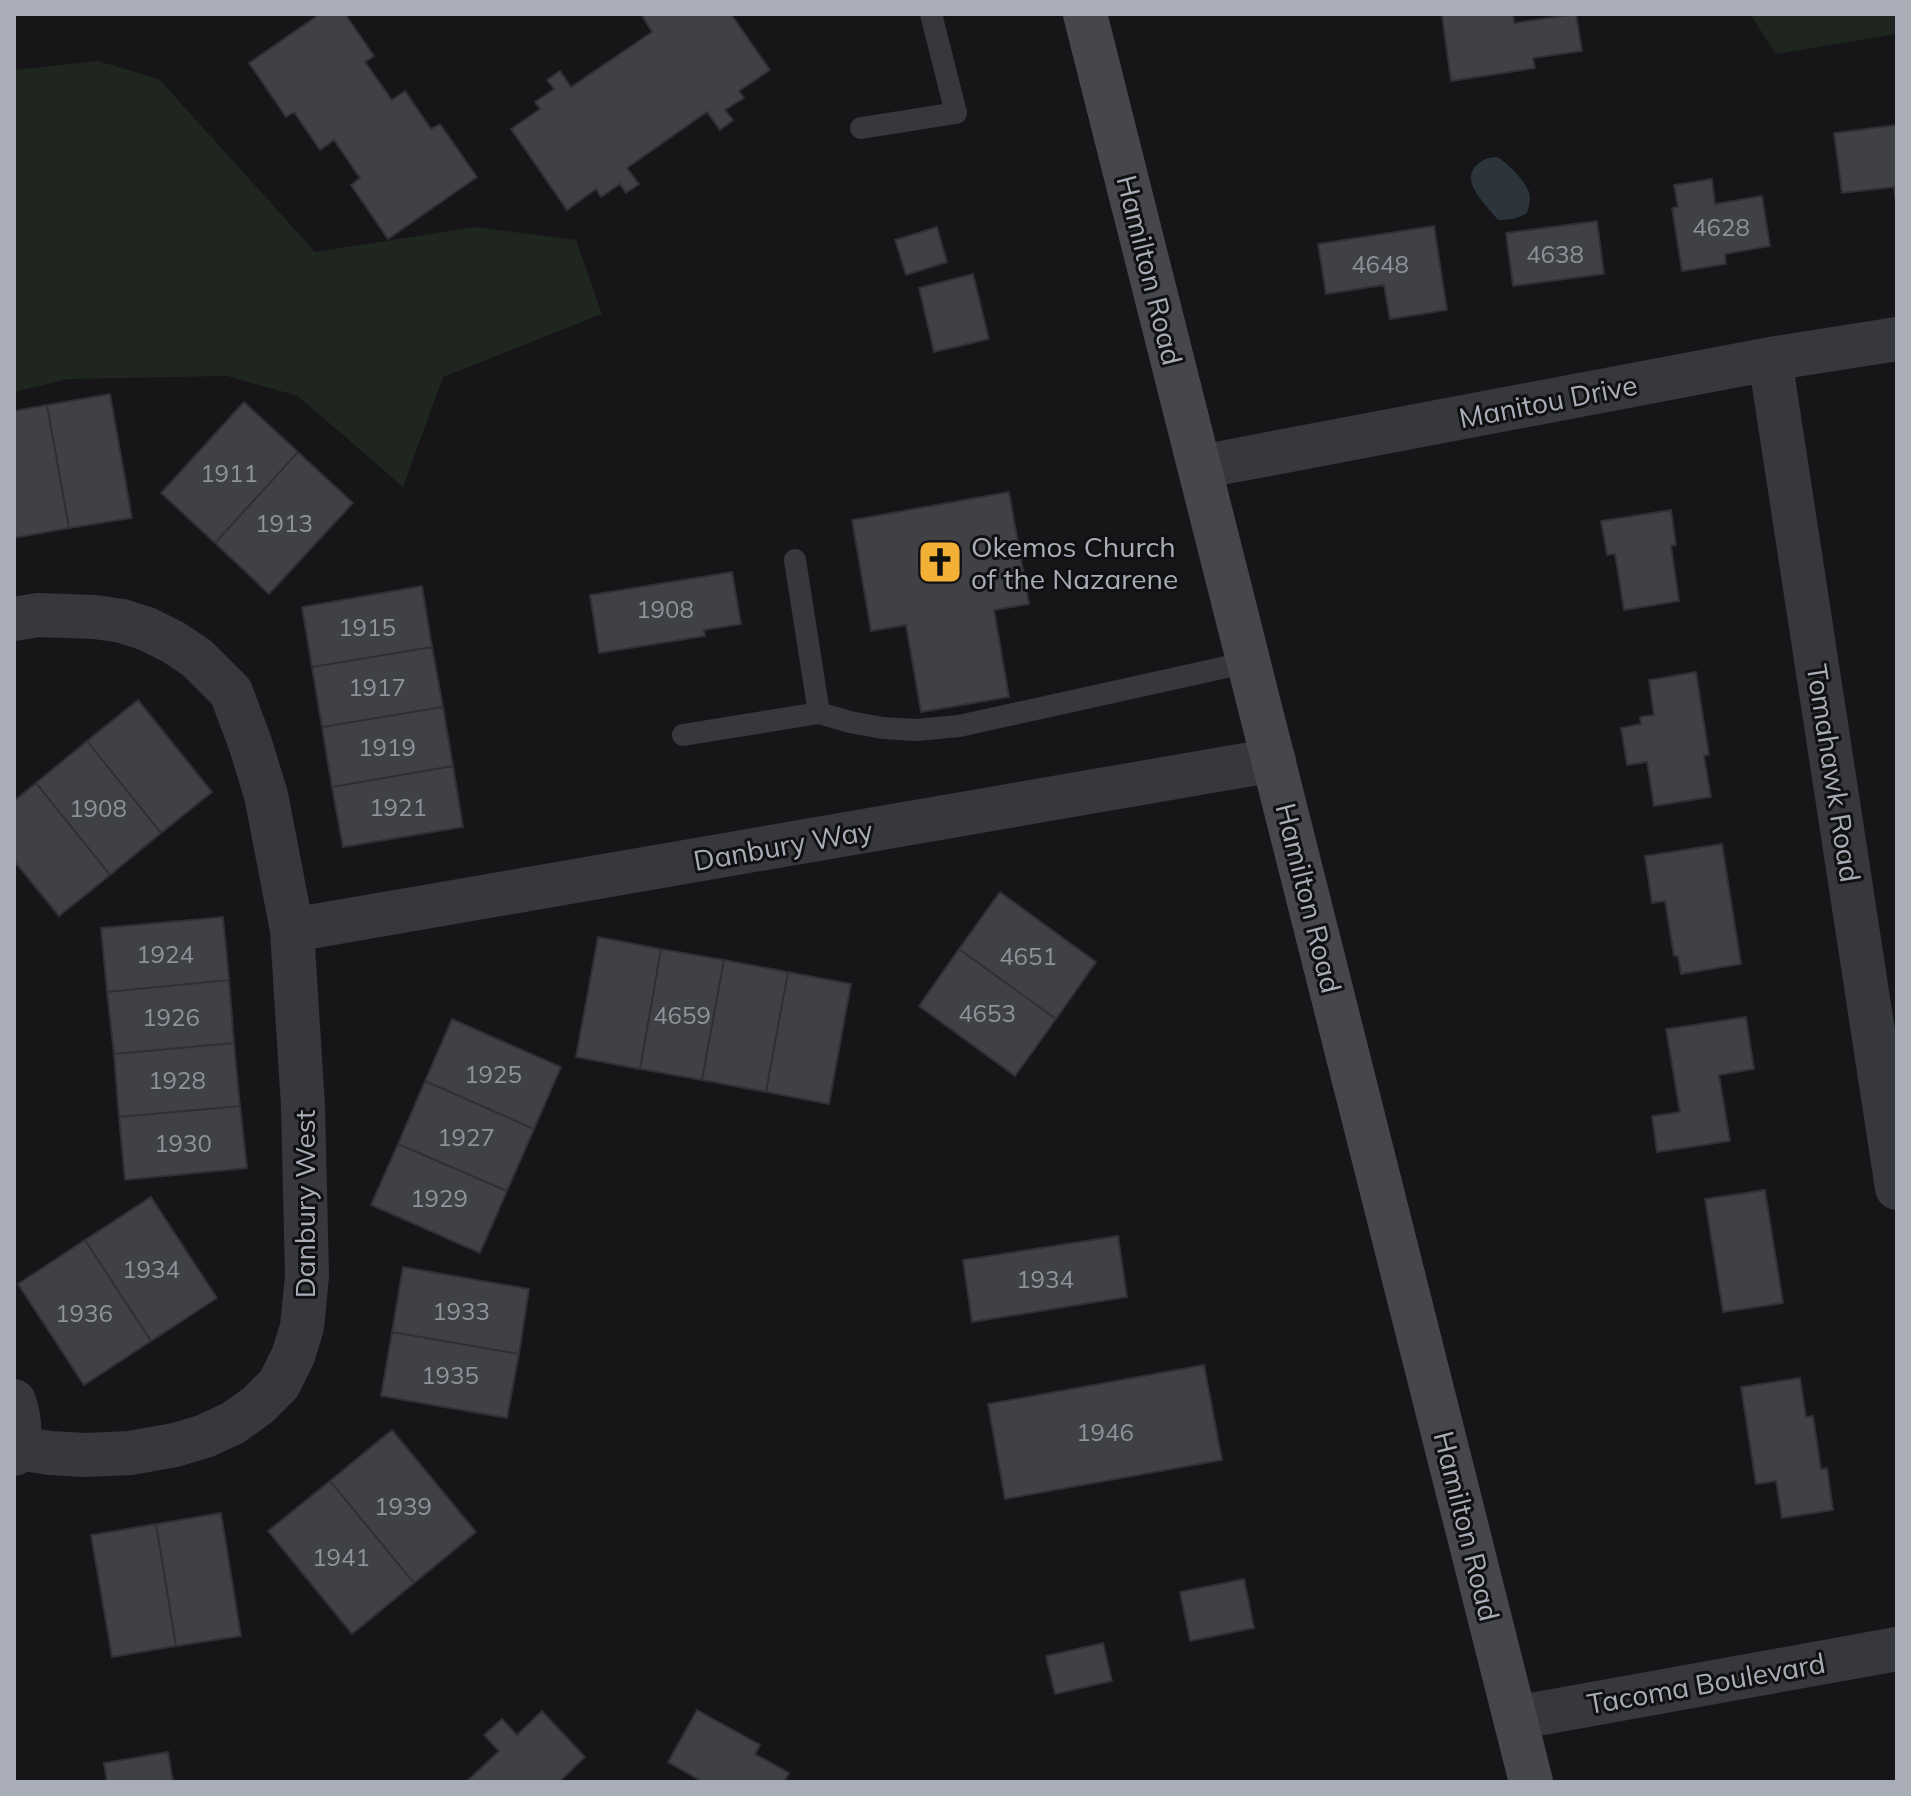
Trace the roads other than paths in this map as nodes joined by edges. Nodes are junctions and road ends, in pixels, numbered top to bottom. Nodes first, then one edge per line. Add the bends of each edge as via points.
1 (931, 14) edge
2 (1085, 14) edge
3 (861, 128) dead end
4 (1897, 339) edge
5 (1770, 359) junction
6 (1200, 467) junction
7 (795, 560) dead end
8 (14, 619) edge
9 (1249, 662) junction
10 (819, 713) junction
11 (683, 735) dead end
12 (1274, 760) junction
13 (292, 930) junction
14 (1897, 1188) edge
15 (14, 1401) edge
16 (15, 1451) edge
17 (1897, 1649) edge
18 (1515, 1718) junction
19 (1531, 1782) edge

1 - 3 lane via 956,113
2 - 6 street, Hamilton Road
4 - 5 street, Manitou Drive
5 - 6 street, Manitou Drive
5 - 14 street, Tomahawk Road
6 - 9 street, Hamilton Road
7 - 10 lane
8 - 13 street, Danbury West via 95,617 147,629 197,658 231,692 266,795
9 - 10 lane via 959,726 883,728
9 - 12 street, Hamilton Road
10 - 11 lane
12 - 13 street, Danbury Way
12 - 18 street, Hamilton Road
13 - 16 street, Danbury West via 307,1276 302,1327 279,1384 233,1423 175,1445 85,1455
15 - 16 street, Danbury West via 20,1431
17 - 18 street, Tacoma Boulevard
18 - 19 street, Hamilton Road

